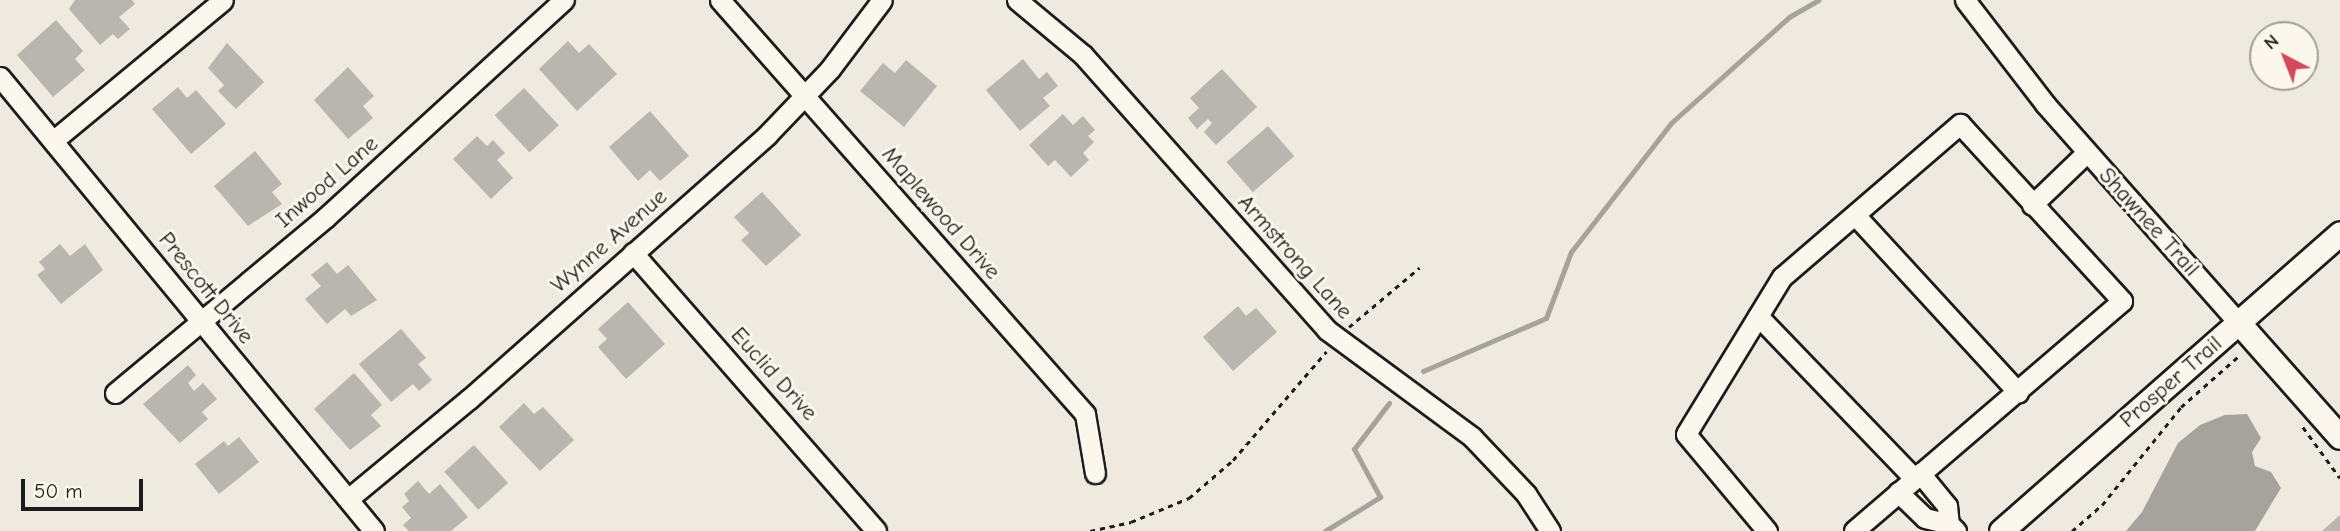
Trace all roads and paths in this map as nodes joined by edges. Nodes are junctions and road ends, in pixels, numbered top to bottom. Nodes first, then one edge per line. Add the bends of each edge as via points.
1 (223, 0) edge
2 (564, 0) edge
3 (720, 0) edge
4 (882, 0) edge
5 (1017, 0) edge
6 (1965, 0) edge
7 (0, 77) edge
8 (806, 97) junction
9 (54, 140) junction
10 (2087, 152) junction
11 (2032, 205) junction
12 (1854, 215) junction
13 (2340, 233) edge
14 (633, 253) junction
15 (1419, 268) dead end
16 (1758, 316) junction
17 (201, 321) junction
18 (2239, 323) junction
19 (1337, 340) junction
20 (2240, 355) dead end
21 (2018, 392) junction
22 (115, 393) dead end
23 (2340, 437) edge
24 (1095, 473) dead end
25 (1917, 476) junction
26 (1898, 492) junction
27 (348, 499) junction
28 (1953, 527) edge
29 (374, 531) edge
30 (876, 531) edge
31 (1090, 531) edge
32 (1550, 531) edge
33 (1767, 531) edge
34 (1854, 531) edge
35 (2001, 531) edge
36 (2072, 531) edge

1 - 9 street
2 - 17 street, Inwood Lane via 336,208
3 - 8 street, Maplewood Drive
4 - 8 street, Wynne Avenue
5 - 19 street, Armstrong Lane via 1083,55
6 - 10 street, Shawnee Trail via 2021,76
7 - 9 street, Prescott Drive
8 - 14 street, Wynne Avenue
8 - 24 street, Maplewood Drive via 1085,414
9 - 17 street, Prescott Drive
10 - 11 street
10 - 18 street, Shawnee Trail
11 - 12 street via 1961,124
11 - 21 street via 2122,301
12 - 16 street via 1782,277
12 - 21 street
13 - 18 street, Prosper Trail
14 - 27 street, Wynne Avenue
14 - 30 street, Euclid Drive
15 - 19 path
16 - 25 street
16 - 33 street via 1686,434
17 - 22 street, Inwood Lane
17 - 27 street, Prescott Drive
18 - 23 street, Shawnee Trail
18 - 35 street, Prosper Trail
19 - 31 path via 1233,460 1189,498 1131,522
19 - 32 street, Armstrong Lane via 1472,437 1521,487
20 - 36 path via 2181,407 2102,505
21 - 25 street
25 - 26 street
25 - 28 street via 1947,506
26 - 28 street via 1925,518
26 - 34 street
27 - 29 street, Prescott Drive

